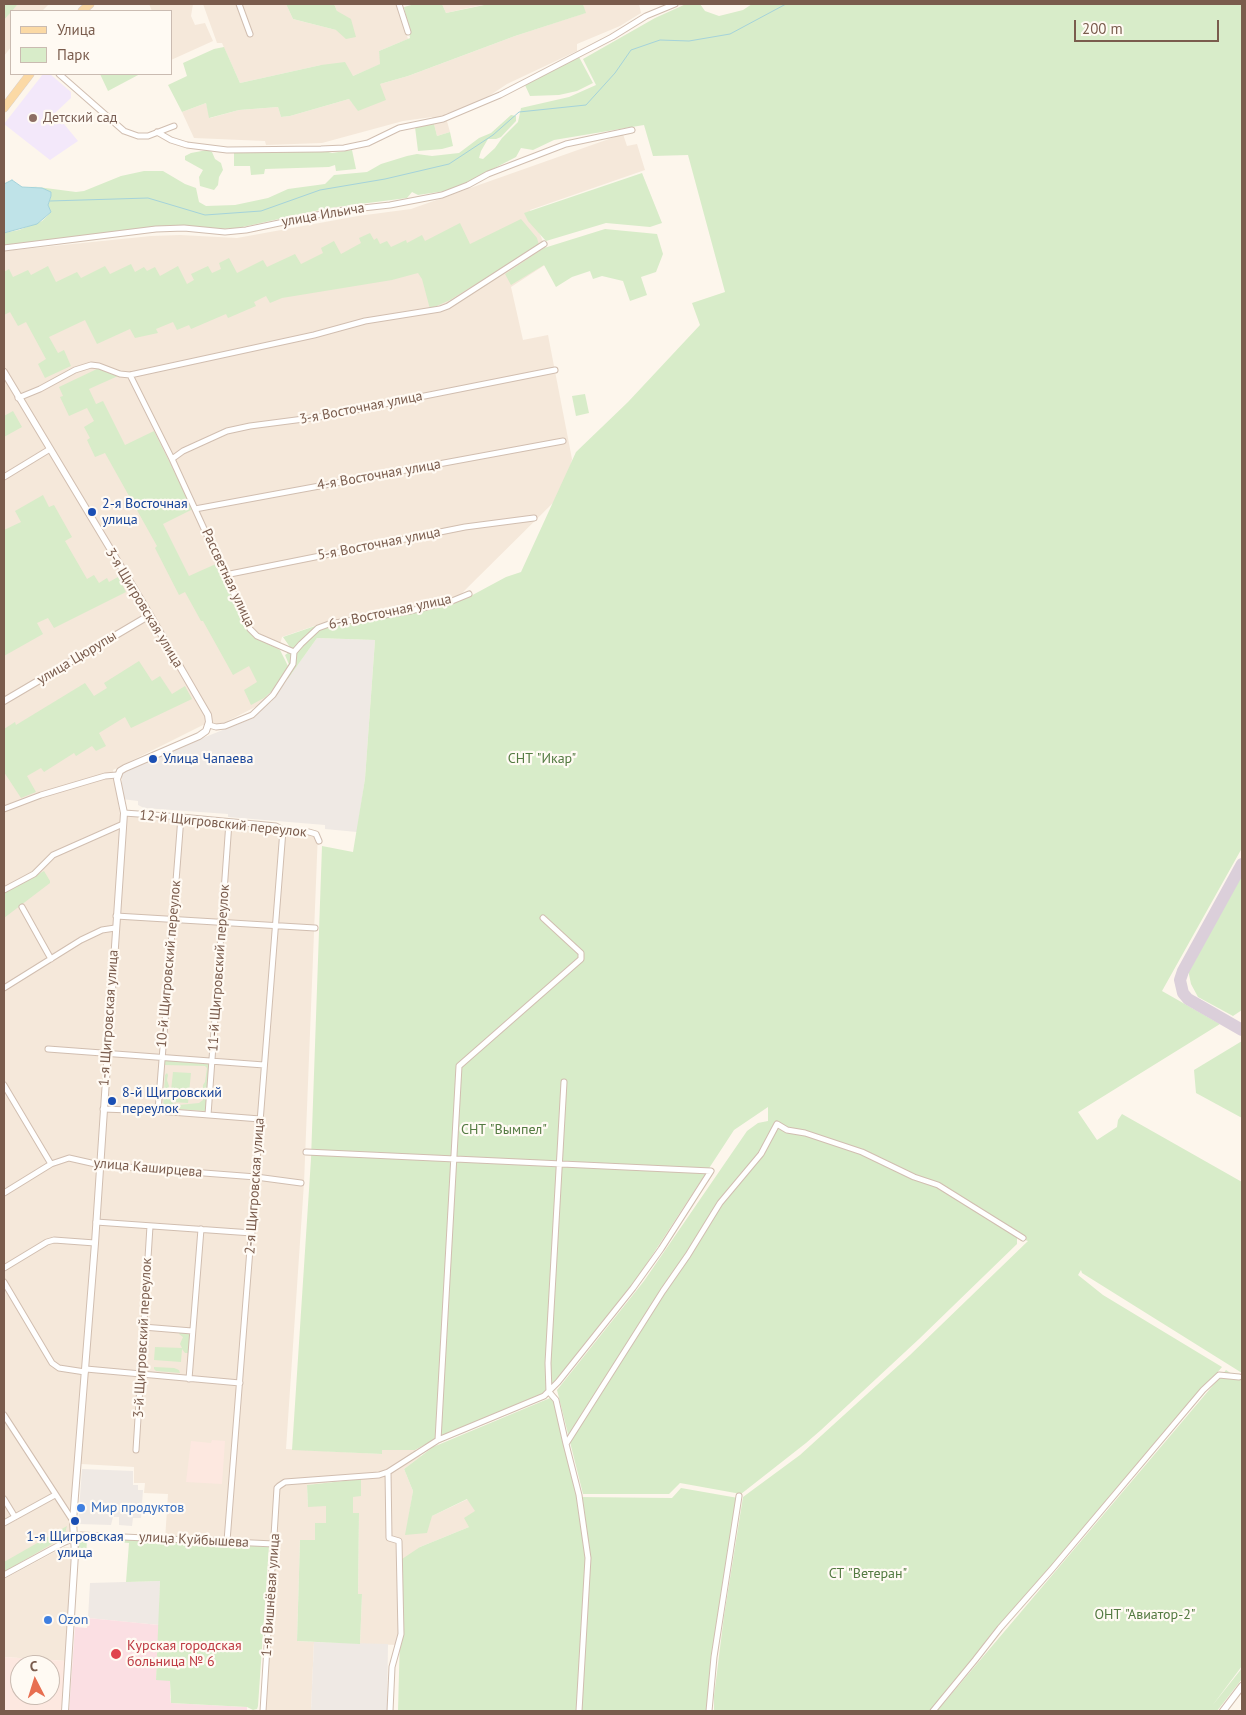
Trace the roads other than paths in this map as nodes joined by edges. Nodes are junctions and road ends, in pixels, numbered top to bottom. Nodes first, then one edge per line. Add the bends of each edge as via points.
1 (239, 4) edge
2 (400, 4) edge
3 (675, 4) edge
4 (408, 32) dead end
5 (250, 34) dead end
6 (29, 75) edge
7 (60, 75) edge
8 (4, 108) edge
9 (174, 126) dead end
10 (632, 130) dead end
11 (157, 132) junction
12 (544, 244) dead end
13 (4, 248) edge
14 (555, 370) dead end
15 (4, 372) edge
16 (130, 375) junction
17 (18, 398) junction
18 (563, 441) dead end
19 (50, 449) junction
20 (172, 460) junction
21 (4, 477) edge
22 (195, 509) junction
23 (534, 518) dead end
24 (225, 575) junction
25 (469, 594) dead end
26 (150, 615) junction
27 (294, 652) junction
28 (4, 702) edge
29 (209, 725) junction
30 (117, 775) junction
31 (4, 809) edge
32 (124, 814) junction
33 (181, 817) junction
34 (229, 822) junction
35 (123, 824) junction
36 (283, 830) junction
37 (318, 840) dead end
38 (4, 890) edge
39 (22, 908) dead end
40 (116, 916) junction
41 (543, 918) dead end
42 (173, 920) junction
43 (222, 923) junction
44 (275, 926) junction
45 (115, 928) junction
46 (315, 928) dead end
47 (51, 959) junction
48 (4, 988) edge
49 (48, 1049) dead end
50 (107, 1054) junction
51 (162, 1057) junction
52 (212, 1061) junction
53 (264, 1065) junction
54 (564, 1082) dead end
55 (4, 1085) edge
56 (103, 1109) junction
57 (158, 1111) junction
58 (208, 1115) junction
59 (260, 1119) junction
60 (306, 1152) dead end
61 (454, 1159) junction
62 (51, 1164) junction
63 (560, 1164) junction
64 (100, 1165) junction
65 (256, 1177) junction
66 (302, 1183) dead end
67 (4, 1194) edge
68 (96, 1222) junction
69 (150, 1226) junction
70 (201, 1229) junction
71 (252, 1232) junction
72 (1023, 1238) dead end
73 (95, 1243) junction
74 (4, 1268) edge
75 (4, 1282) edge
76 (143, 1327) junction
77 (192, 1331) junction
78 (86, 1370) junction
79 (141, 1373) junction
80 (1239, 1377) dead end
81 (189, 1378) junction
82 (240, 1384) junction
83 (549, 1392) junction
84 (4, 1415) edge
85 (438, 1440) junction
86 (566, 1444) junction
87 (136, 1450) dead end
88 (388, 1472) junction
89 (55, 1494) junction
90 (739, 1496) dead end
91 (4, 1499) edge
92 (15, 1516) junction
93 (74, 1521) junction
94 (4, 1523) edge
95 (74, 1537) junction
96 (227, 1541) junction
97 (274, 1544) junction
98 (4, 1576) edge
99 (1242, 1686) edge
100 (65, 1711) edge
101 (263, 1711) edge
102 (390, 1711) edge
103 (578, 1711) edge
104 (709, 1711) edge
105 (933, 1711) edge
106 (1223, 1711) edge

1 - 5 street
2 - 4 street
3 - 11 street via 646,16 500,95 443,120 399,128 368,144 321,149 219,150 187,145
6 - 8 main road
7 - 11 street via 124,131 138,136
9 - 11 street
10 - 13 street, улица Ильича via 566,144 442,196 336,211 246,230 156,229
12 - 16 street via 440,309 365,321
14 - 20 street, 3-я Восточная улица via 319,417 250,426 183,451
15 - 17 street, 3-я Щигровская улица
16 - 17 street via 91,365
16 - 20 street, Рассветная улица
17 - 19 street, 3-я Щигровская улица
18 - 22 street, 4-я Восточная улица
19 - 21 street
19 - 26 street, 3-я Щигровская улица
20 - 22 street, Рассветная улица
22 - 24 street, Рассветная улица
23 - 24 street, 5-я Восточная улица via 465,527
24 - 27 street, Рассветная улица via 250,629 257,636
25 - 27 street, 6-я Восточная улица via 410,611 329,624 318,628
26 - 28 street, улица Цюрупы
26 - 29 street, 3-я Щигровская улица via 208,715
27 - 29 street, 6-я Восточная улица via 293,664 273,695 252,715 225,726 216,728
29 - 30 street via 199,736 124,768
30 - 31 street via 41,795
30 - 32 street, 1-я Щигровская улица
32 - 33 street, 12-й Щигровский переулок
32 - 35 street, 1-я Щигровская улица
33 - 34 street, 12-й Щигровский переулок
33 - 42 street, 10-й Щигровский переулок
34 - 36 street, 12-й Щигровский переулок via 276,826
34 - 43 street, 11-й Щигровский переулок
35 - 38 street via 53,855 34,874
35 - 40 street, 1-я Щигровская улица
36 - 37 street, 12-й Щигровский переулок via 309,832 316,834
36 - 44 street, 2-я Щигровская улица
39 - 47 street
40 - 42 street
40 - 45 street, 1-я Щигровская улица
41 - 61 street via 581,953 581,960 459,1066
42 - 43 street
42 - 51 street, 10-й Щигровский переулок
43 - 44 street
43 - 52 street, 11-й Щигровский переулок
44 - 46 street
44 - 53 street, 2-я Щигровская улица
45 - 47 street via 94,933
45 - 50 street, 1-я Щигровская улица
47 - 48 street
49 - 50 street
50 - 51 street
50 - 56 street, 1-я Щигровская улица
51 - 52 street
51 - 57 street, 10-й Щигровский переулок
52 - 53 street
52 - 58 street, 11-й Щигровский переулок
53 - 59 street, 2-я Щигровская улица
54 - 63 street
55 - 62 street
56 - 57 street
56 - 64 street, 1-я Щигровская улица
57 - 58 street
58 - 59 street
59 - 65 street, 2-я Щигровская улица
60 - 61 street
61 - 63 street
61 - 85 street
62 - 64 street, улица Каширцева via 69,1158
62 - 67 street, улица Каширцева
63 - 83 street
63 - 83 street via 711,1171 633,1288
64 - 65 street, улица Каширцева
64 - 68 street, 1-я Щигровская улица
65 - 66 street, улица Каширцева
65 - 71 street, 2-я Щигровская улица
68 - 69 street
68 - 73 street, 1-я Щигровская улица
69 - 70 street
69 - 76 street, 3-й Щигровский переулок
70 - 71 street
70 - 77 street
71 - 82 street, 2-я Щигровская улица
72 - 86 street via 938,1186 862,1152 787,1130 777,1124 761,1154 720,1203
73 - 74 street via 54,1240
73 - 78 street, 1-я Щигровская улица
75 - 78 street via 52,1363 58,1368
76 - 77 street
76 - 79 street, 3-й Щигровский переулок
77 - 81 street
78 - 79 street
78 - 93 street, 1-я Щигровская улица
79 - 81 street
79 - 87 street, 3-й Щигровский переулок
80 - 105 street via 1219,1375 1202,1390
81 - 82 street
82 - 96 street, 2-я Щигровская улица
83 - 85 street
83 - 86 street via 556,1400
84 - 89 street
85 - 88 street
86 - 103 street via 579,1495 588,1558
88 - 97 street, 1-я Вишнёвая улица via 285,1482 277,1488
88 - 102 street via 389,1538 399,1541 401,1624 392,1667
89 - 92 street
89 - 93 street
90 - 104 street via 714,1657
91 - 92 street
92 - 94 street
93 - 95 street, 1-я Щигровская улица
95 - 96 street, улица Куйбышева via 85,1534
95 - 98 street, улица Куйбышева
95 - 100 street, 1-я Щигровская улица
96 - 97 street, улица Куйбышева
97 - 101 street, 1-я Вишнёвая улица
99 - 106 street

